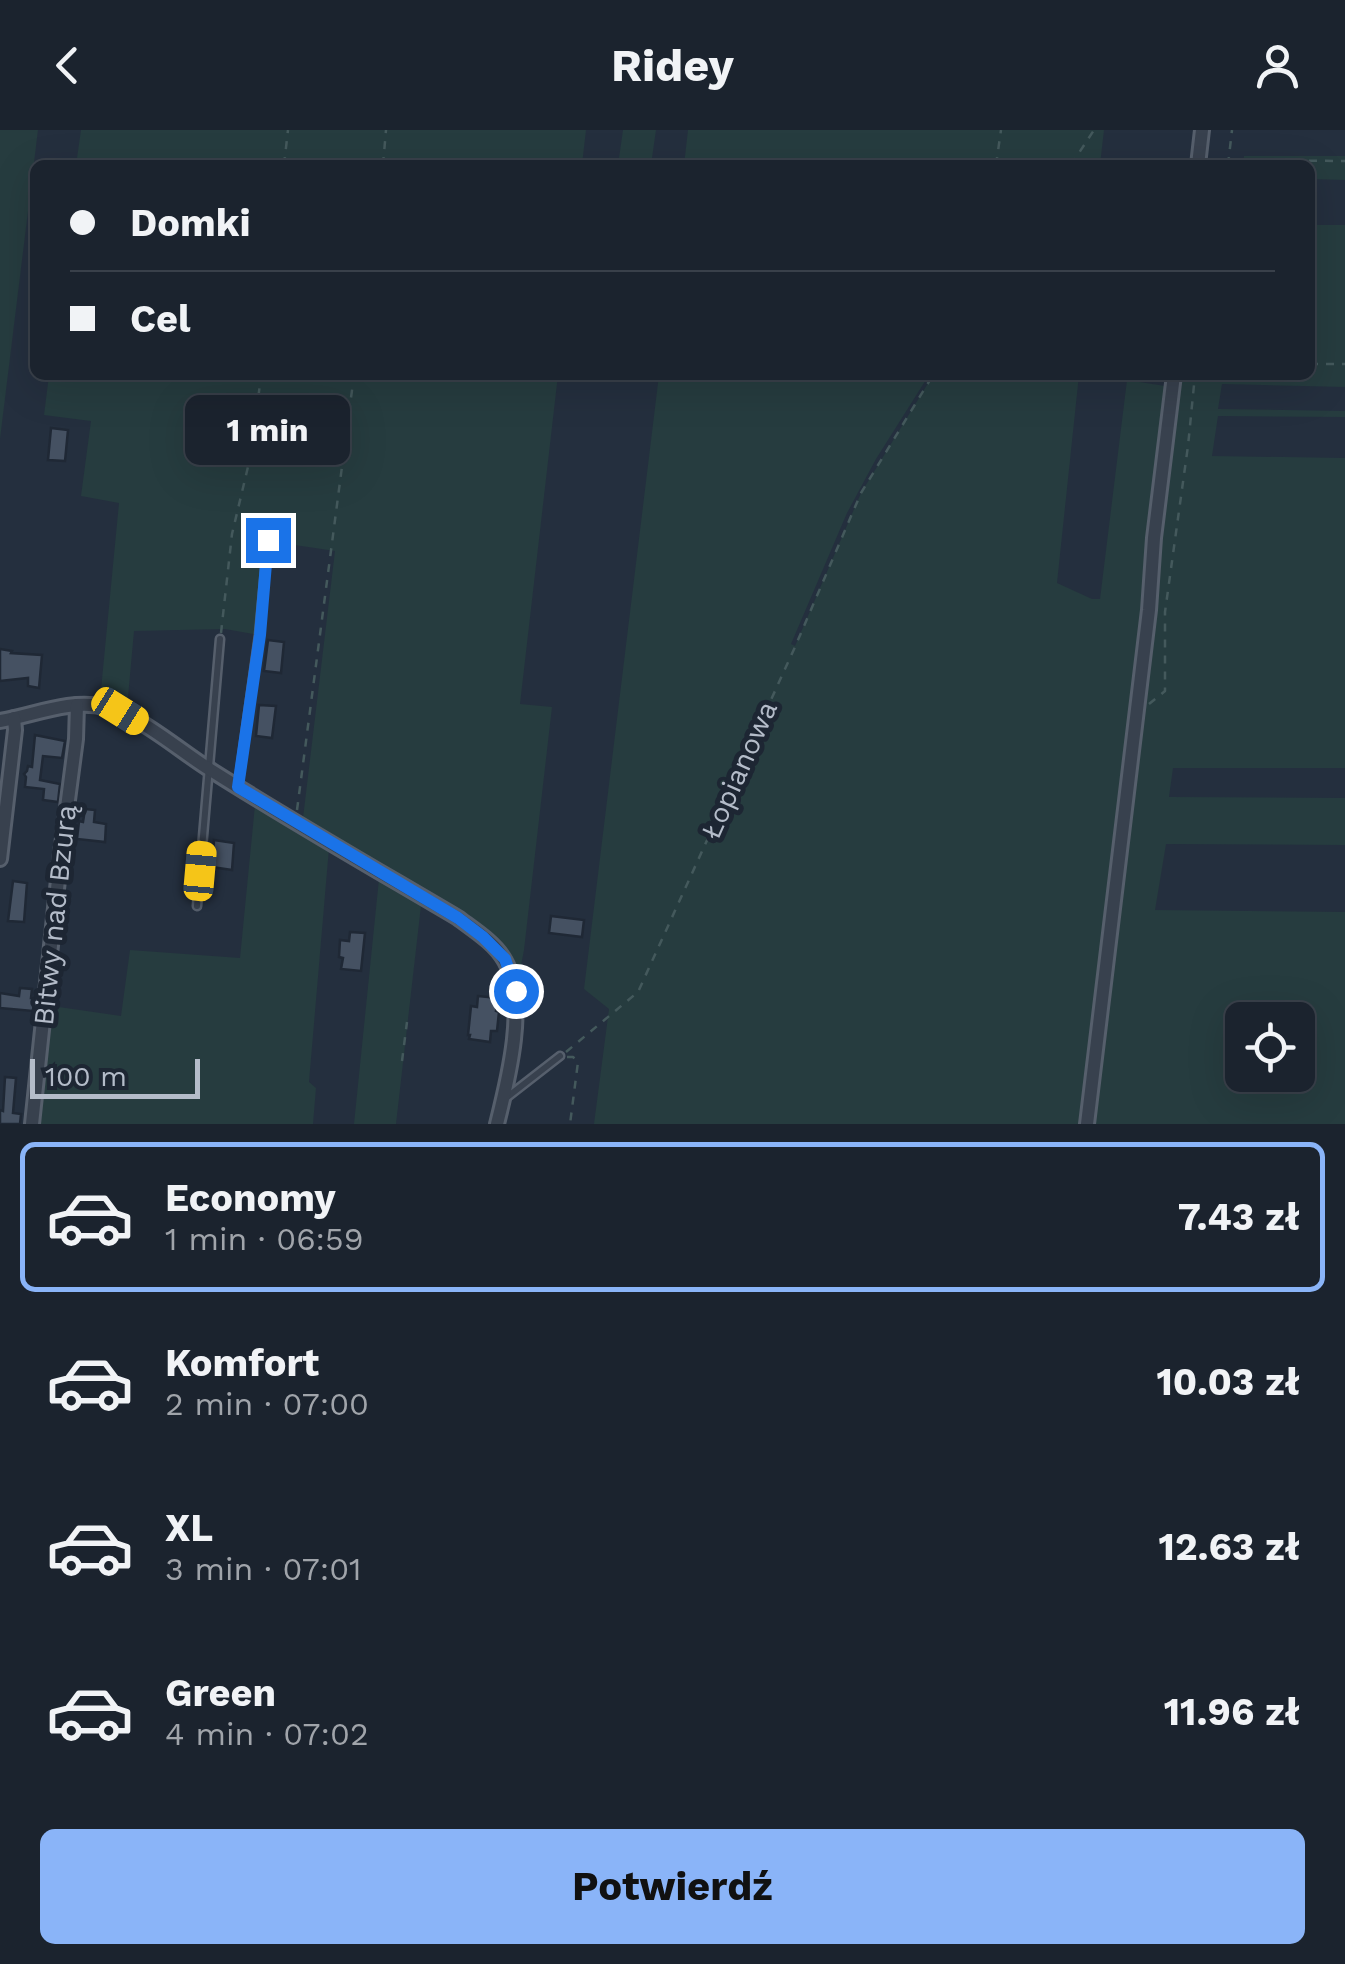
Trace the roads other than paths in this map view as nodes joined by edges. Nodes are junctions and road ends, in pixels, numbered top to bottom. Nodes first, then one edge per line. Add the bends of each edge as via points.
1 (1202, 130) edge
2 (1199, 160) edge
3 (1173, 380) edge
4 (268, 540) dead end
5 (220, 639) road end
6 (76, 706) junction
7 (7, 719) edge
8 (208, 768) junction
9 (238, 787) junction
10 (0, 859) edge
11 (197, 906) dead end
12 (560, 1056) road end
13 (503, 1100) junction
14 (32, 1124) edge
15 (497, 1124) edge
16 (1086, 1124) edge

1 - 2 street
3 - 16 street
4 - 9 lane
5 - 8 lane
6 - 7 street
6 - 8 street via 120,711
6 - 14 street, Bitwy nad Bzurą
7 - 10 street via 15,730
8 - 9 street
8 - 11 lane
9 - 13 street via 458,918 505,959 516,991
12 - 13 lane
13 - 15 street

